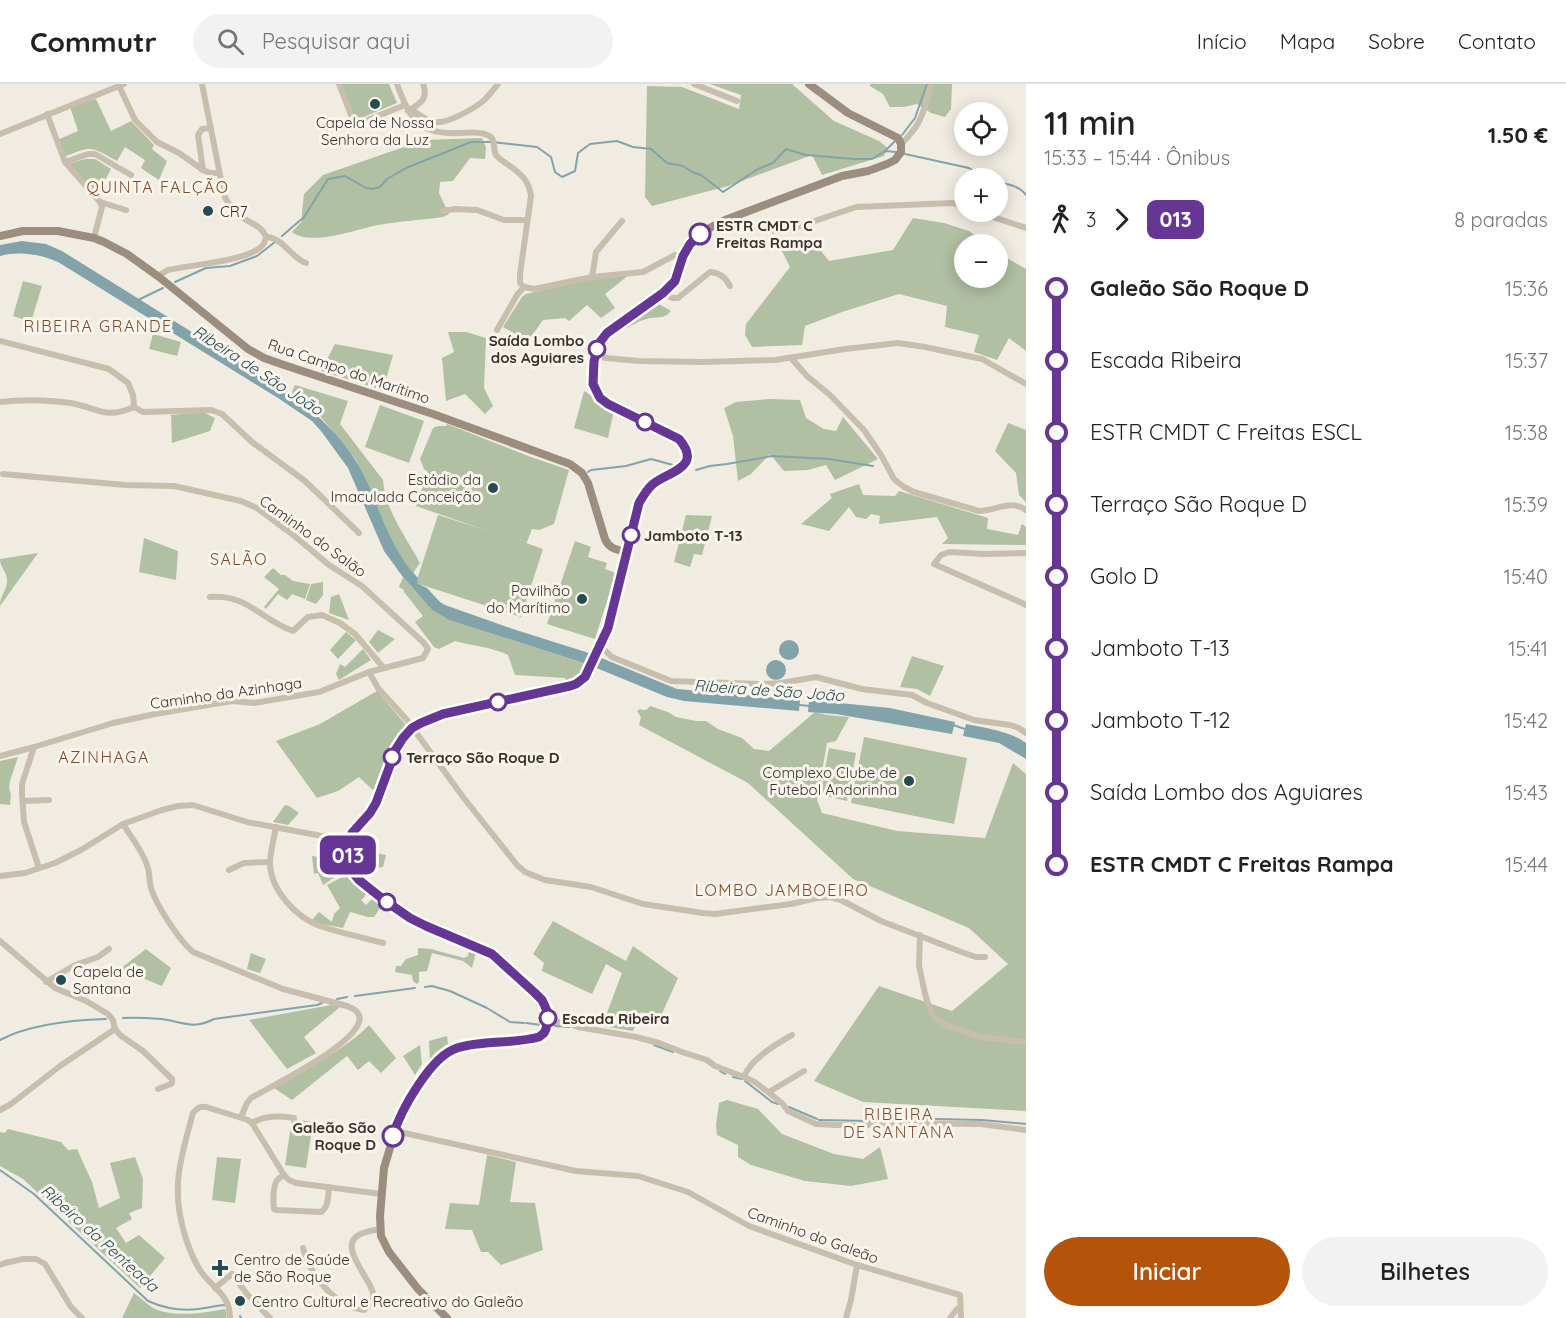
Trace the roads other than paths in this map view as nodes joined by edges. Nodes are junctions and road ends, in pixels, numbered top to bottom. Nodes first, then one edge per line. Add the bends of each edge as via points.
1 (202, 84) edge
2 (339, 84) edge
3 (397, 84) edge
4 (423, 84) edge
5 (498, 84) edge
6 (694, 84) edge
7 (809, 84) edge
8 (932, 84) edge
9 (121, 85) edge
10 (737, 102) dead end
11 (408, 108) junction
12 (47, 114) junction
13 (212, 128) junction
14 (0, 134) edge
15 (902, 144) junction
16 (65, 162) junction
17 (204, 170) junction
18 (219, 173) junction
19 (131, 176) dead end
20 (100, 202) junction
21 (954, 203) edge
22 (126, 210) dead end
23 (442, 211) dead end
24 (527, 220) junction
25 (622, 220) dead end
26 (724, 220) junction
27 (1008, 222) edge
28 (1026, 228) edge
29 (0, 236) edge
30 (266, 237) junction
31 (94, 238) junction
32 (683, 256) junction
33 (306, 263) dead end
34 (159, 277) junction
35 (592, 277) junction
36 (522, 284) junction
37 (729, 286) dead end
38 (663, 293) junction
39 (497, 330) dead end
40 (0, 341) edge
41 (595, 356) junction
42 (791, 358) junction
43 (1026, 384) edge
44 (0, 402) edge
45 (134, 407) junction
46 (3, 474) dead end
47 (1026, 510) edge
48 (359, 533) dead end
49 (627, 552) junction
50 (1026, 554) edge
51 (210, 597) dead end
52 (1026, 605) edge
53 (600, 646) junction
54 (383, 667) junction
55 (369, 672) junction
56 (412, 728) junction
57 (1026, 733) edge
58 (34, 747) junction
59 (0, 756) edge
60 (49, 800) dead end
61 (23, 801) junction
62 (123, 824) junction
63 (276, 827) junction
64 (348, 844) junction
65 (270, 862) junction
66 (39, 868) junction
67 (229, 870) dead end
68 (0, 876) edge
69 (920, 935) junction
70 (0, 941) edge
71 (383, 943) dead end
72 (109, 949) dead end
73 (985, 957) dead end
74 (46, 982) junction
75 (547, 1025) junction
76 (114, 1029) junction
77 (792, 1035) dead end
78 (1026, 1042) edge
79 (804, 1071) dead end
80 (744, 1077) junction
81 (158, 1089) dead end
82 (769, 1092) junction
83 (0, 1110) edge
84 (241, 1117) junction
85 (294, 1118) dead end
86 (252, 1123) junction
87 (1026, 1130) edge
88 (394, 1131) junction
89 (284, 1175) junction
90 (329, 1188) junction
91 (381, 1194) junction
92 (381, 1229) junction
93 (303, 1248) dead end
94 (0, 1265) edge
95 (857, 1265) junction
96 (218, 1291) junction
97 (960, 1309) junction
98 (82, 1318) edge
99 (230, 1318) edge
100 (270, 1318) edge
101 (447, 1318) edge
102 (846, 1318) edge
103 (950, 1318) edge
104 (961, 1318) edge

1 - 13 street
2 - 11 street via 355,125
3 - 11 street
4 - 11 street via 424,98
5 - 11 street via 478,105 443,123 431,122
6 - 10 street
7 - 15 main road via 848,113 893,134
8 - 15 street via 921,121
9 - 12 street
9 - 17 street via 135,120 157,142
11 - 24 street via 415,121 431,130 483,133 491,137 499,157 530,188
12 - 14 street
12 - 16 street
13 - 17 street via 202,129 198,135
13 - 18 street
15 - 26 main road via 898,157 887,164 842,176
16 - 19 street via 95,154
16 - 20 street
17 - 18 street
18 - 30 street via 226,200
20 - 22 street
20 - 31 street via 102,211
21 - 26 street via 856,207 785,231
23 - 24 street via 477,210 504,220
24 - 36 street
25 - 35 street via 596,252
26 - 32 main road via 698,236
27 - 28 street
29 - 31 main road, Rua Campo do Marítimo via 23,231 58,231
30 - 33 street via 278,240
30 - 34 street via 262,246 249,253 168,270
31 - 34 main road, Rua Campo do Marítimo via 127,254
32 - 35 street via 675,255 643,273
32 - 38 main road via 675,281
34 - 49 main road, Rua Campo do Marítimo via 264,358 572,465 588,483 607,544
35 - 36 street via 534,289
36 - 39 street
37 - 38 street via 722,275 710,272 678,298
38 - 41 main road via 607,333
40 - 45 street via 109,369 128,383
41 - 42 street via 670,361
41 - 49 main road via 593,384 600,398 679,439 687,450 684,464 644,494
42 - 43 street via 898,343 982,359
42 - 47 street via 864,430 903,487 979,511 1016,504
44 - 45 street via 45,400 108,414
45 - 48 street via 143,412 212,410 222,414 305,481
46 - 54 street, Caminho do Salão via 174,486 257,508 362,586 427,646 423,658
49 - 53 main road
50 - 52 street via 950,552 934,564
51 - 54 street via 238,600 293,631 308,617 322,615 356,634
53 - 56 main road via 585,677 576,684 443,714
53 - 57 street via 612,657 671,681 760,684 816,677 862,689 912,695 974,720 1010,725
54 - 55 street, Caminho da Azinhaga
55 - 56 street
55 - 58 street, Caminho da Azinhaga via 319,692 155,714
56 - 64 main road via 396,749 373,808
56 - 69 street via 517,865 532,876 591,887 643,904 715,914 830,897
58 - 59 street, Caminho da Azinhaga
58 - 61 street via 22,784
60 - 61 street
61 - 66 street via 24,822
62 - 63 street via 162,810 193,806
62 - 66 street via 81,850
62 - 84 street via 149,868 154,895 193,952 283,989 347,1006 359,1015 357,1029 335,1050 251,1098
63 - 64 street
63 - 65 street
64 - 75 main road via 351,867 359,880 410,918 498,959 542,1000 547,1009
65 - 67 street via 244,863
65 - 71 street via 278,890 302,915 320,926
66 - 68 street
69 - 73 street
69 - 78 street via 919,965 934,1017 980,1037
70 - 74 street
72 - 74 street
74 - 76 street via 108,1014
75 - 80 street via 568,1023 659,1043
75 - 88 main road via 539,1037 459,1047 444,1055 406,1104
76 - 81 street via 172,1079 171,1084
76 - 83 street
77 - 80 street via 759,1058
79 - 82 street
80 - 82 street
82 - 87 street via 788,1111 816,1124 981,1124
84 - 86 street
84 - 96 street via 199,1107 193,1113 180,1162 179,1219 192,1257
85 - 86 street via 276,1116
86 - 89 street
88 - 91 main road
88 - 95 street, Caminho do Galeão via 576,1171 638,1176 703,1199 748,1226
89 - 90 street via 296,1183
89 - 90 street via 275,1185 276,1210 321,1212 325,1210
90 - 91 street
91 - 92 main road
92 - 93 street via 358,1235 352,1244 373,1292 372,1302 364,1310 340,1302 318,1280 308,1266
92 - 101 main road via 391,1254 418,1290
94 - 98 street via 23,1259 45,1264
95 - 97 street, Caminho do Galeão via 960,1296
95 - 102 street
96 - 99 street via 227,1301
96 - 100 street via 232,1274
97 - 103 street
97 - 104 street

